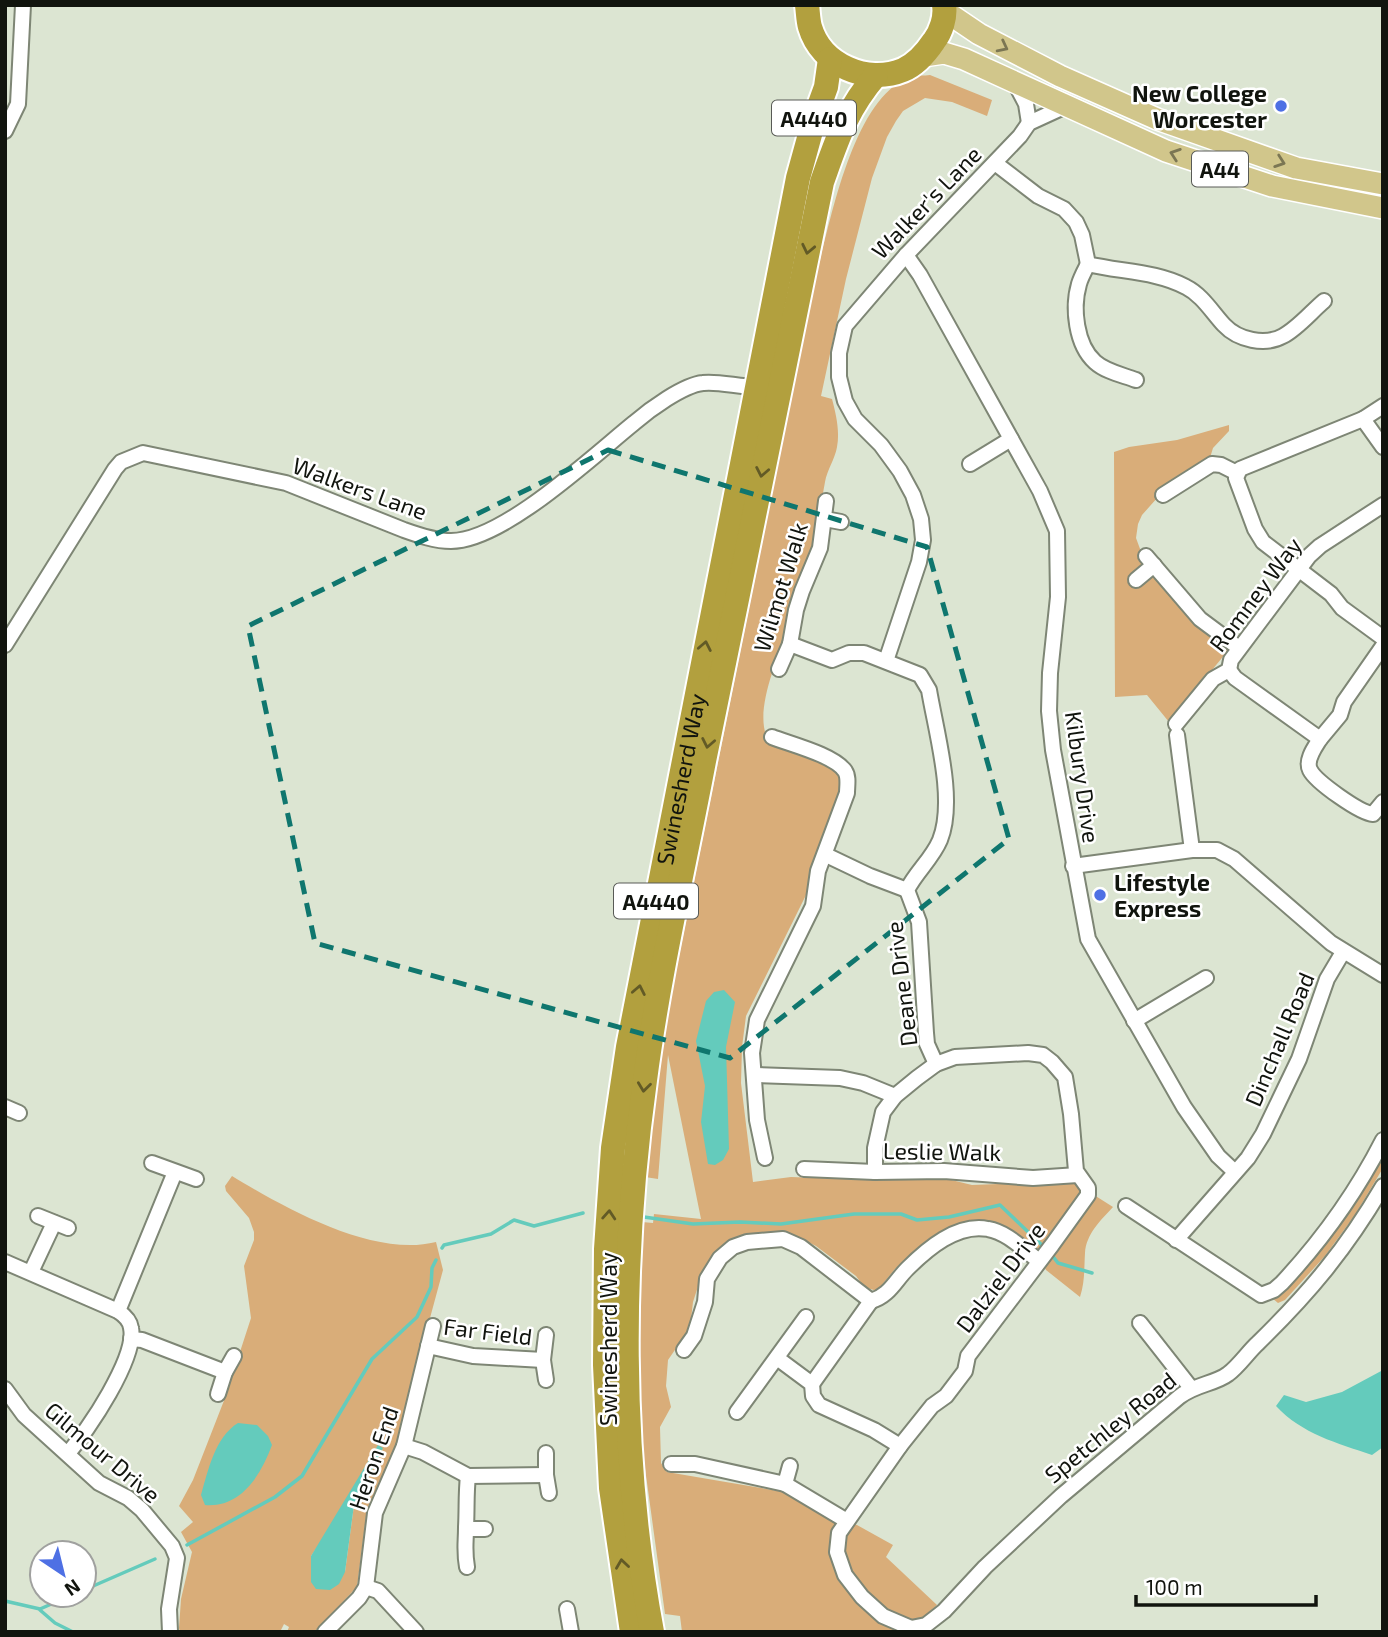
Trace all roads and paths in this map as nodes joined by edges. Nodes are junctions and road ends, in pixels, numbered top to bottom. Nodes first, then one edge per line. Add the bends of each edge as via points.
1 (23, 5) edge
2 (807, 5) edge
3 (945, 8) edge
4 (924, 56) junction
5 (830, 59) junction
6 (876, 75) junction
7 (1015, 83) junction
8 (1066, 106) junction
9 (1029, 123) junction
10 (5, 131) edge
11 (995, 163) junction
12 (1383, 184) edge
13 (1383, 208) edge
14 (906, 255) junction
15 (1088, 264) junction
16 (1324, 301) dead end
17 (1136, 380) dead end
18 (756, 387) junction
19 (1383, 406) edge
20 (1363, 419) junction
21 (1011, 439) junction
22 (1383, 447) edge
23 (970, 464) dead end
24 (1237, 473) junction
25 (1163, 495) dead end
26 (826, 501) dead end
27 (1383, 505) edge
28 (825, 519) junction
29 (841, 522) dead end
30 (1298, 569) junction
31 (1136, 580) dead end
32 (1383, 638) edge
33 (5, 645) edge
34 (790, 645) junction
35 (1383, 646) edge
36 (1240, 648) junction
37 (886, 661) junction
38 (779, 669) dead end
39 (1229, 670) junction
40 (772, 737) dead end
41 (1320, 739) junction
42 (1383, 802) edge
43 (1192, 850) junction
44 (826, 855) junction
45 (1073, 866) junction
46 (907, 890) junction
47 (1343, 952) junction
48 (1383, 975) edge
49 (1206, 978) dead end
50 (1134, 1021) junction
51 (936, 1063) junction
52 (755, 1075) junction
53 (895, 1096) junction
54 (5, 1107) edge
55 (19, 1113) dead end
56 (1383, 1140) edge
57 (765, 1158) dead end
58 (152, 1163) dead end
59 (804, 1169) dead end
60 (175, 1172) junction
61 (875, 1172) junction
62 (1235, 1172) junction
63 (1078, 1175) junction
64 (196, 1179) dead end
65 (1383, 1186) edge
66 (1126, 1206) dead end
67 (38, 1216) dead end
68 (54, 1223) junction
69 (68, 1228) dead end
70 (1176, 1240) junction
71 (1045, 1254) junction
72 (5, 1262) edge
73 (31, 1272) junction
74 (871, 1301) junction
75 (118, 1311) junction
76 (806, 1317) dead end
77 (1140, 1323) dead end
78 (433, 1326) dead end
79 (546, 1335) dead end
80 (131, 1339) junction
81 (428, 1346) junction
82 (684, 1350) dead end
83 (234, 1356) dead end
84 (777, 1358) junction
85 (542, 1360) junction
86 (225, 1372) junction
87 (545, 1380) dead end
88 (812, 1384) junction
89 (1191, 1388) junction
90 (5, 1389) edge
91 (218, 1394) dead end
92 (737, 1412) dead end
93 (404, 1446) junction
94 (900, 1446) junction
95 (68, 1453) junction
96 (546, 1453) dead end
97 (671, 1464) dead end
98 (790, 1466) dead end
99 (545, 1475) junction
100 (468, 1476) junction
101 (785, 1484) junction
102 (549, 1493) dead end
103 (847, 1521) junction
104 (466, 1529) junction
105 (485, 1529) dead end
106 (467, 1567) dead end
107 (366, 1587) junction
108 (567, 1609) dead end
109 (910, 1630) edge
110 (569, 1631) edge
111 (170, 1632) edge
112 (325, 1632) edge
113 (416, 1632) edge
114 (632, 1632) edge
115 (652, 1632) edge

1 - 10 street via 18,104
2 - 5 highway via 810,27
3 - 4 highway via 939,34
3 -> 12 main road, A44 via 990,40 1157,119 1296,168
4 - 6 highway via 903,70
4 - 7 main road, A44 via 944,53
5 - 6 highway via 852,71
5 - 18 highway, Swinesherd Way / A4440 via 798,177
6 -> 115 highway, Swinesherd Way / A4440 via 845,120 822,183 644,1082 628,1280 626,1377 645,1598
7 - 8 main road, A44
7 - 9 street
8 - 9 street, Walker's Lane
13 -> 8 main road, A44 via 1272,186 1166,151
9 - 11 street, Walker's Lane
11 - 14 street, Walker's Lane
11 - 15 street via 1076,222
14 - 21 street, Kilbury Drive
14 - 37 street, Walker's Lane via 845,326 839,353 845,401 914,495 921,519 919,562
15 - 16 street via 1133,270 1187,287 1227,328 1249,339 1268,341 1283,336
15 - 17 street via 1078,284 1076,306 1084,347 1105,369
18 - 33 street, Walkers Lane via 701,383 659,402 563,481 504,522 471,538 451,541 421,536 286,483 143,453 130,457 115,468
114 -> 18 highway, Swinesherd Way / A4440 via 611,1488 605,1365 613,1148 628,1047
19 - 20 street
20 - 22 street
20 - 24 street
21 - 23 street
21 - 45 street, Kilbury Drive via 1057,531 1058,597 1049,711
24 - 25 street via 1212,464
24 - 30 street via 1237,485 1258,535
26 - 28 street, Wilmot Walk
27 - 30 street, Romney Way via 1320,546
28 - 29 street, Wilmot Walk
28 - 34 street, Wilmot Walk via 820,548 796,610
30 - 32 street
30 - 36 street, Romney Way
31 - 36 street via 1150,561 1200,619
34 - 37 street, Deane Drive via 832,660 857,652
34 - 38 street, Wilmot Walk
35 - 41 street
36 - 39 street, Romney Way
37 - 46 street, Deane Drive via 920,675 929,690 947,796 941,837
39 - 41 street
39 - 43 street, Romney Way via 1213,679 1176,729
40 - 44 street via 827,758 846,772 847,793
41 - 42 street via 1310,770 1364,813 1373,814
43 - 45 street
43 - 47 street via 1226,853
44 - 46 street
44 - 52 street via 818,872 813,906 757,1020 752,1053
45 - 50 street, Kilbury Drive via 1088,939
46 - 51 street, Deane Drive via 919,922 927,1044
47 - 48 street
47 - 62 street, Dinchall Road via 1319,999 1280,1100 1263,1134
49 - 50 street
50 - 62 street, Kilbury Drive via 1184,1107
51 - 53 street, Dalziel Drive
51 - 63 street, Dalziel Drive via 955,1057 1028,1052 1052,1062 1065,1077
52 - 53 street via 840,1078
52 - 57 street
53 - 61 street, Dalziel Drive via 883,1112 878,1130
54 - 55 street
56 - 70 street via 1346,1204 1291,1273 1267,1294 1254,1292
58 - 60 street
59 - 61 street, Leslie Walk
60 - 64 street
60 - 75 street
61 - 63 street, Leslie Walk via 944,1171 1033,1178
62 - 70 street, Dinchall Road
63 - 71 street, Dalziel Drive via 1088,1195
65 - 89 street, Spetchley Road via 1357,1230 1301,1300 1227,1375
66 - 70 street
67 - 68 street
68 - 69 street
68 - 73 street
71 - 74 street via 988,1229 970,1229 932,1247 887,1294
71 - 94 street, Dalziel Drive via 968,1356 965,1371
72 - 73 street
73 - 75 street
74 - 82 street via 801,1247 783,1240 747,1242 720,1258 707,1279 694,1336
74 - 88 street
75 - 80 street via 129,1322
76 - 84 street
77 - 89 street
78 - 81 street, Heron End
79 - 85 street, Far Field
80 - 86 street
80 - 95 street via 102,1408
81 - 85 street, Far Field via 473,1356
81 - 93 street, Heron End
83 - 86 street
84 - 88 street
84 - 92 street
85 - 87 street, Far Field
86 - 91 street
88 - 94 street via 819,1405
89 - 109 street, Spetchley Road via 1061,1496 944,1611
90 - 95 street, Gilmour Drive via 24,1415
93 - 100 street
93 - 107 street, Heron End via 375,1513
94 - 103 street, Dalziel Drive
95 - 111 street, Gilmour Drive via 99,1483 142,1510 172,1546 177,1558
96 - 99 street
97 - 101 street via 695,1464
98 - 101 street
99 - 100 street
99 - 102 street
100 - 104 street
101 - 103 street
103 - 109 street, Dalziel Drive via 839,1533 837,1552 845,1575 883,1616
104 - 105 street
104 - 106 street via 463,1549
107 - 112 street
107 - 113 street via 378,1591
108 - 110 street

